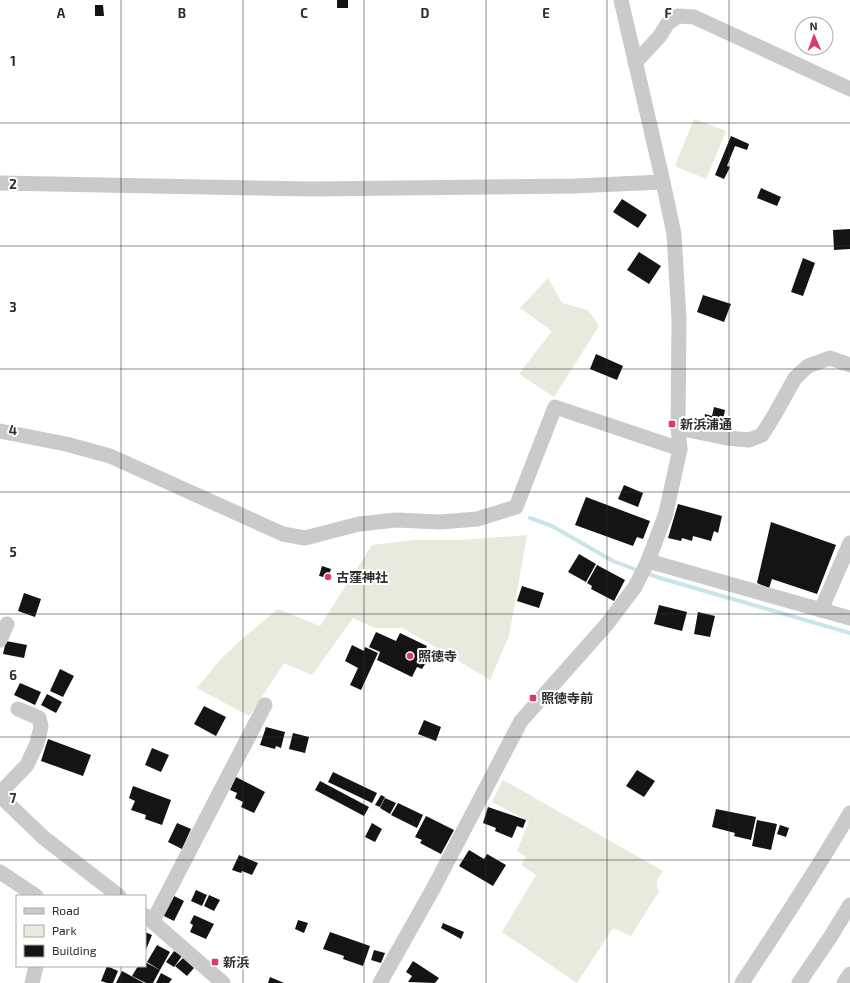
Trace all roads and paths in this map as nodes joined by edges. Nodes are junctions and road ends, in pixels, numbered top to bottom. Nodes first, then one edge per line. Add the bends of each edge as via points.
1 (621, 0) edge
2 (635, 63) junction
3 (850, 89) edge
4 (663, 182) junction
5 (0, 183) edge
6 (850, 365) edge
7 (678, 428) junction
8 (0, 431) edge
9 (680, 449) junction
10 (850, 543) edge
11 (646, 564) junction
12 (821, 610) junction
13 (850, 618) edge
14 (7, 624) dead end
15 (0, 640) edge
16 (265, 705) dead end
17 (18, 709) dead end
18 (0, 793) edge
19 (0, 796) edge
20 (850, 813) edge
21 (0, 872) edge
22 (34, 895) edge
23 (118, 895) edge
24 (850, 905) edge
25 (149, 918) edge
26 (36, 967) edge
27 (850, 974) edge
28 (32, 983) edge
29 (223, 983) edge
30 (380, 983) edge
31 (742, 983) edge
32 (799, 983) edge
33 (844, 983) edge

1 - 2 street
2 - 3 street via 668,23 678,16 694,17
2 - 4 street
4 - 5 street via 574,186 312,189
4 - 7 street via 674,234 679,319
6 - 7 street via 830,358 808,366 795,378 762,435 749,440
7 - 9 street
8 - 9 street via 110,456 283,534 305,538 359,524 396,520 440,522 476,519 516,507 556,407
9 - 11 street via 666,513
10 - 12 street
11 - 12 street
11 - 30 street via 638,581 607,624 521,721 433,889
12 - 13 street
14 - 15 street
16 - 25 street
17 - 18 street via 38,718 41,727 37,743 26,765
19 - 23 street via 44,838
20 - 31 street
21 - 22 street
24 - 32 street
25 - 29 street
26 - 28 street
27 - 33 street

